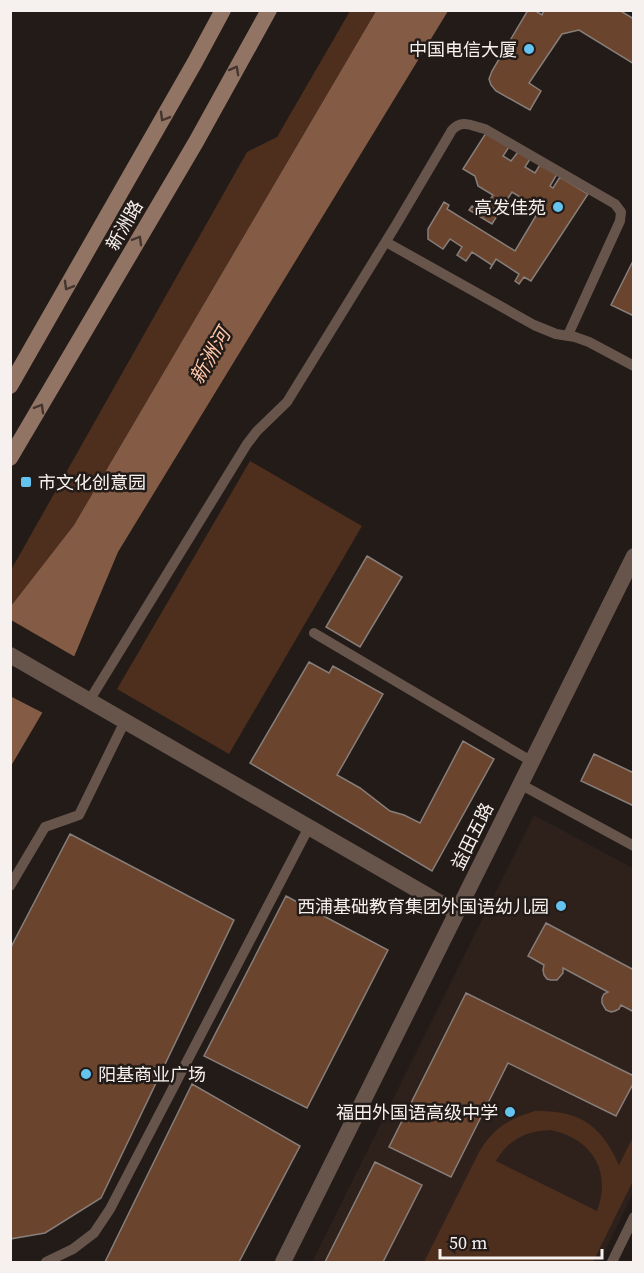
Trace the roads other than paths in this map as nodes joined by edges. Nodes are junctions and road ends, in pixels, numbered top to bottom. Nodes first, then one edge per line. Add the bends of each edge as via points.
1 (223, 10) edge
2 (268, 10) edge
3 (386, 242) junction
4 (568, 335) junction
5 (633, 366) edge
6 (10, 386) edge
7 (10, 458) edge
8 (633, 556) edge
9 (314, 633) dead end
10 (10, 655) edge
11 (89, 700) junction
12 (125, 721) junction
13 (531, 761) junction
14 (520, 784) junction
15 (309, 828) junction
16 (633, 846) edge
17 (10, 886) edge
18 (456, 912) junction
19 (633, 1217) edge
20 (46, 1263) edge
21 (283, 1263) edge
22 (612, 1263) edge

1 -> 6 main road, 新洲路
7 -> 2 main road, 新洲路 via 196,142
3 - 4 lane via 534,325
3 - 4 lane via 457,124 485,129 615,204 621,212
3 - 11 lane via 287,402 247,444
4 - 5 lane
8 - 13 street, 益田五路
9 - 13 lane
10 - 11 street
11 - 12 street
12 - 15 street
12 - 17 lane via 79,815 45,827
13 - 14 street, 益田五路
14 - 16 lane
14 - 18 street, 益田五路
15 - 18 street
15 - 20 lane via 110,1209 94,1233
18 - 21 street, 益田五路
19 - 22 lane

